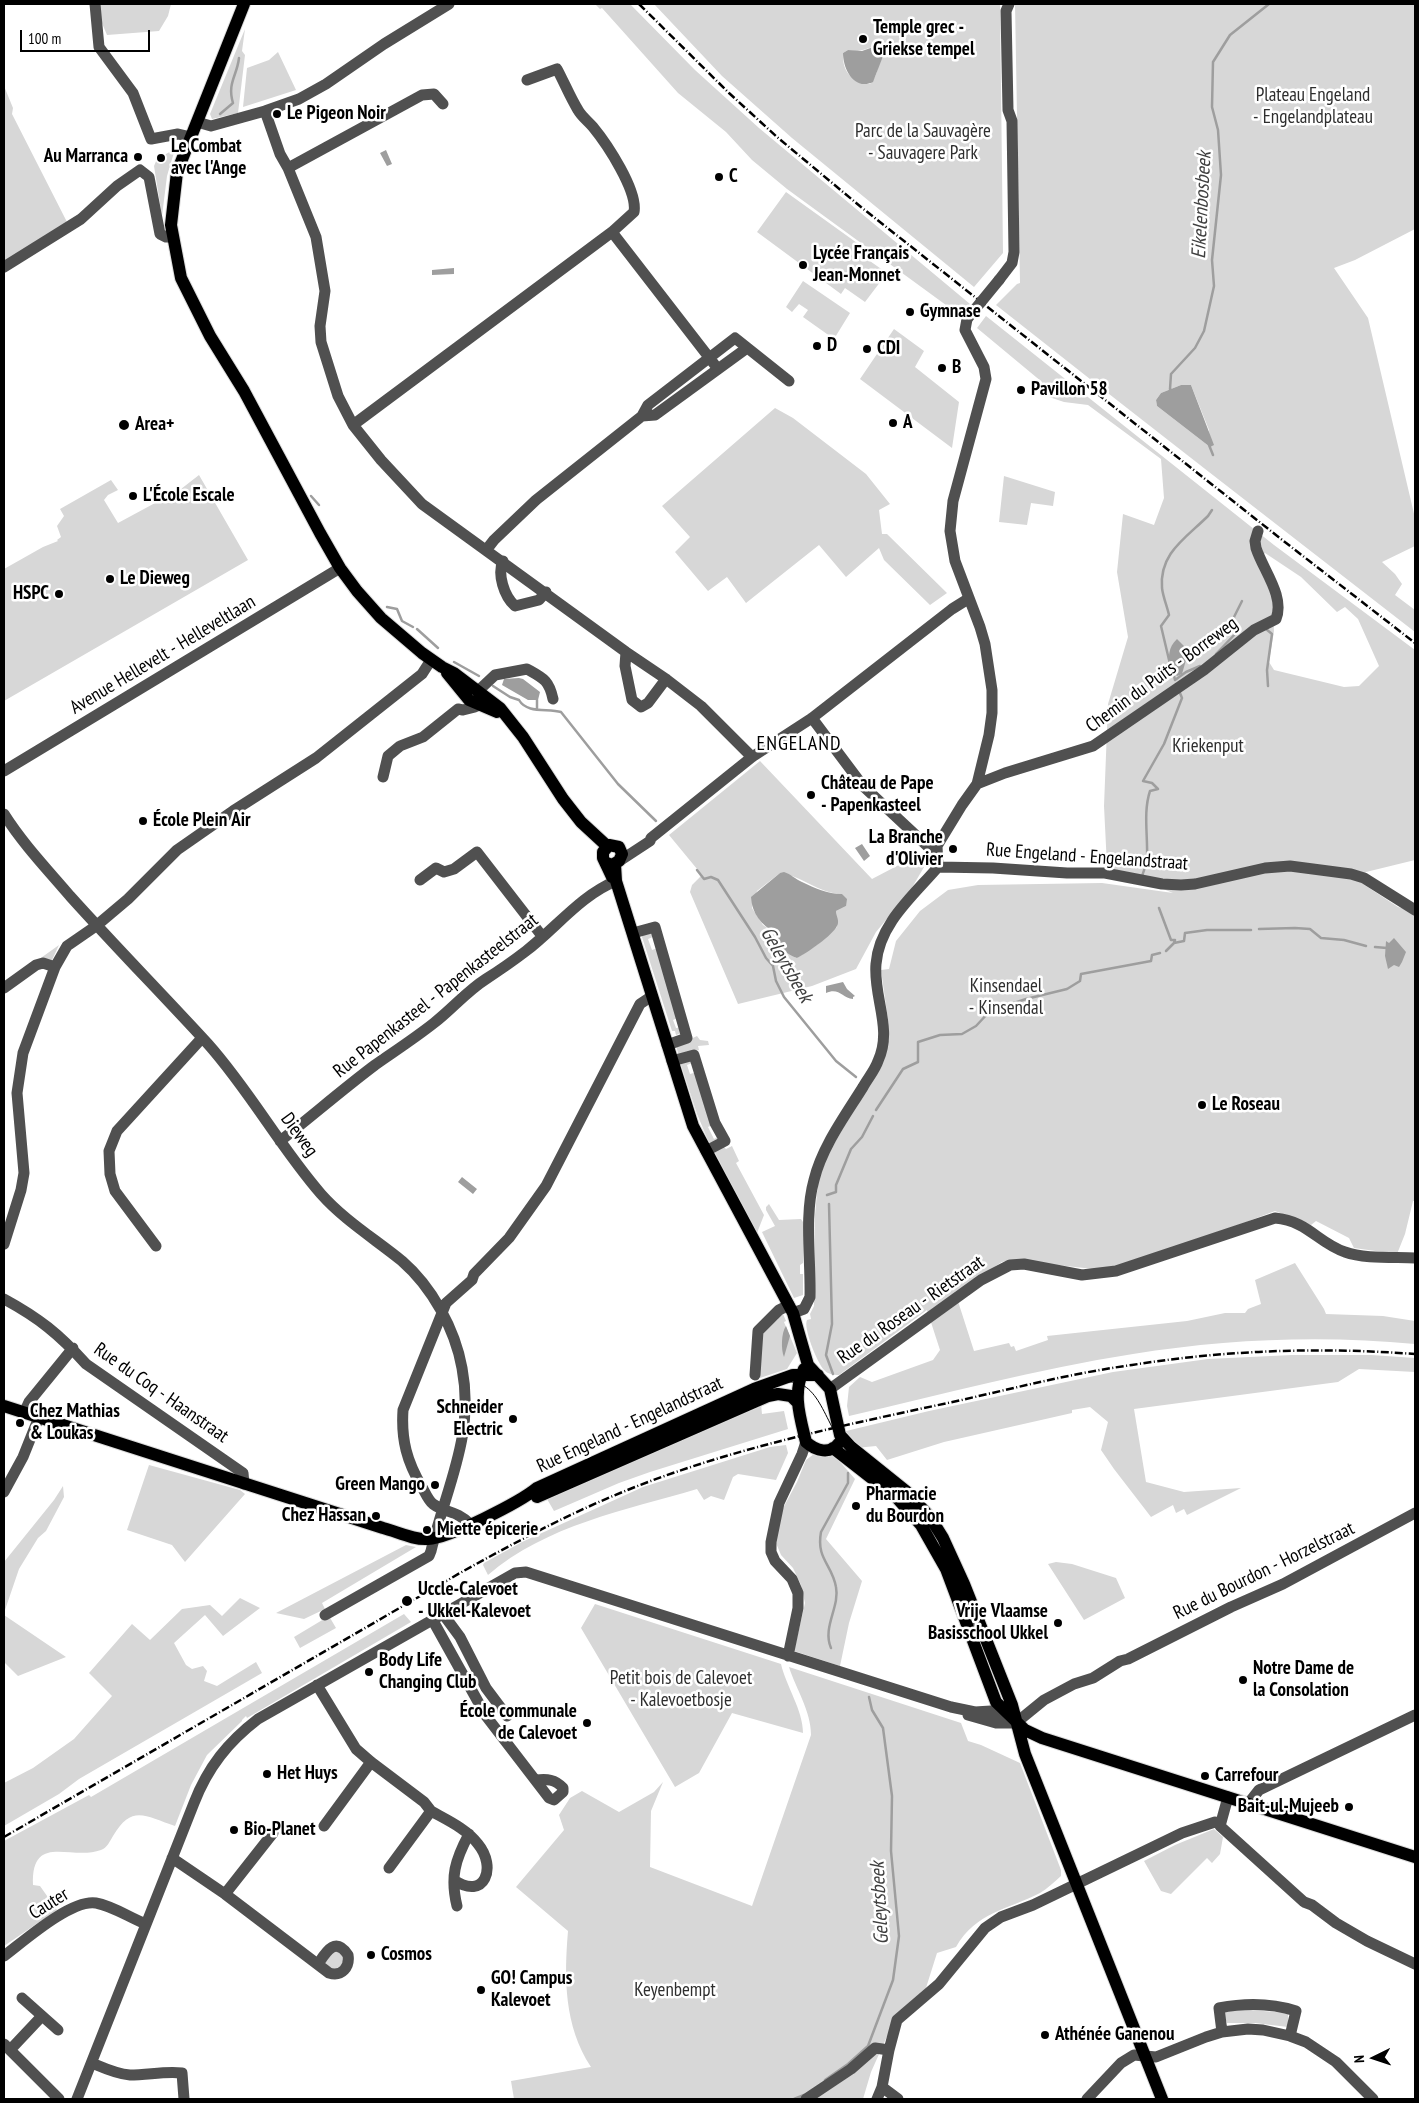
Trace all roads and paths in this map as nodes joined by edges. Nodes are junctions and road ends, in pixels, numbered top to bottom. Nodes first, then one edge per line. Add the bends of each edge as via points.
1 (95, 4) edge
2 (244, 4) edge
3 (448, 4) edge
4 (1009, 4) edge
5 (527, 80) dead end
6 (443, 104) dead end
7 (265, 111) junction
8 (196, 122) junction
9 (191, 137) junction
10 (288, 168) junction
11 (612, 232) junction
12 (172, 237) junction
13 (4, 267) edge
14 (747, 348) junction
15 (709, 358) junction
16 (718, 369) junction
17 (789, 381) dead end
18 (642, 416) junction
19 (353, 425) junction
20 (1258, 532) dead end
21 (487, 549) junction
22 (503, 561) junction
23 (340, 568) junction
24 (546, 592) junction
25 (968, 599) junction
26 (626, 652) junction
27 (431, 660) junction
28 (442, 667) junction
29 (666, 679) junction
30 (462, 693) junction
31 (478, 694) junction
32 (553, 699) dead end
33 (458, 709) junction
34 (812, 718) junction
35 (752, 758) junction
36 (4, 771) edge
37 (383, 777) dead end
38 (977, 784) junction
39 (4, 814) edge
40 (612, 856) junction
41 (937, 861) junction
42 (420, 880) dead end
43 (616, 881) junction
44 (1415, 910) edge
45 (96, 926) junction
46 (633, 933) junction
47 (542, 936) junction
48 (55, 967) junction
49 (4, 988) edge
50 (652, 996) junction
51 (202, 1038) junction
52 (667, 1044) junction
53 (672, 1061) junction
54 (280, 1141) junction
55 (706, 1151) junction
56 (4, 1244) edge
57 (156, 1246) dead end
58 (1415, 1258) edge
59 (4, 1299) edge
60 (791, 1309) junction
61 (441, 1313) junction
62 (73, 1348) junction
63 (805, 1370) junction
64 (755, 1375) dead end
65 (830, 1389) junction
66 (797, 1402) junction
67 (4, 1406) edge
68 (24, 1413) junction
69 (39, 1417) junction
70 (840, 1435) junction
71 (806, 1442) junction
72 (833, 1448) junction
73 (244, 1484) junction
74 (4, 1492) edge
75 (444, 1508) junction
76 (1415, 1513) edge
77 (474, 1522) junction
78 (435, 1538) junction
79 (443, 1614) junction
80 (325, 1615) dead end
81 (432, 1619) junction
82 (788, 1656) junction
83 (317, 1685) junction
84 (950, 1707) junction
85 (994, 1707) junction
86 (1415, 1715) edge
87 (507, 1716) dead end
88 (1016, 1722) junction
89 (371, 1762) junction
90 (536, 1780) dead end
91 (1228, 1797) junction
92 (1248, 1804) junction
93 (431, 1811) junction
94 (1215, 1822) dead end
95 (324, 1826) dead end
96 (272, 1833) dead end
97 (469, 1834) junction
98 (1415, 1857) edge
99 (172, 1858) junction
100 (389, 1868) dead end
101 (454, 1880) junction
102 (1076, 1884) junction
103 (225, 1894) junction
104 (457, 1906) dead end
105 (146, 1924) junction
106 (4, 1956) edge
107 (318, 1964) dead end
108 (1415, 1964) edge
109 (22, 1998) dead end
110 (42, 2016) junction
111 (58, 2030) dead end
112 (1222, 2032) junction
113 (1290, 2036) junction
114 (7, 2047) edge
115 (888, 2050) junction
116 (1145, 2056) junction
117 (92, 2063) junction
118 (882, 2087) junction
119 (59, 2099) edge
120 (77, 2099) edge
121 (184, 2099) edge
122 (806, 2099) edge
123 (877, 2099) edge
124 (898, 2099) edge
125 (1087, 2099) edge
126 (1162, 2099) edge
127 (1374, 2099) edge

1 - 9 street via 99,47 133,93 151,139 178,134
2 - 8 main road
3 - 7 street via 326,84 299,99
4 - 25 street, bridge via 1006,11 1014,252 1012,263 967,319 965,330 984,367 986,379 951,509 951,541
5 - 11 street via 557,69 578,110 618,164 634,196 635,205 634,212
6 - 10 street via 434,94 422,95
7 - 8 street via 212,126
7 - 10 street
8 - 9 main road
9 - 12 main road via 175,185
10 - 19 street via 316,237 325,291 321,342 338,396
11 - 15 street
11 - 19 street
12 - 13 street via 160,234 149,177 140,170 81,219
12 - 23 main road via 181,278 210,336 244,391
14 - 15 street via 735,338
14 - 16 street
14 - 17 street
15 - 16 street
15 - 18 street via 648,405
16 - 18 street via 655,416
18 - 21 street via 536,500
19 - 21 street via 380,460 422,504
20 - 38 street, Chemin du Puits - Borreweg via 1254,541 1277,596 1276,618 1254,630 1204,670 1093,746
21 - 22 street
22 - 24 street
22 - 24 street via 500,568 507,599 515,606 540,600
23 - 27 main road via 381,618
23 - 36 street, Avenue Hellevelt - Helleveltlaan
24 - 26 street
25 - 34 street
25 - 38 street via 980,627 993,700 989,735
26 - 29 street
26 - 29 street via 625,666 632,700 641,707 648,704
27 - 28 main road
27 - 45 street via 422,674 316,758 178,850
28 - 30 main road
28 - 31 main road
29 - 35 street via 701,706
30 - 31 main road via 469,700
30 - 33 street
31 - 32 street via 495,675 527,669 545,679 551,687
31 - 33 street via 475,708
31 - 40 main road via 506,716 563,799
33 - 37 street via 423,737 400,746 388,756
34 - 35 street
34 - 41 street via 862,786
35 - 40 street via 650,841
38 - 41 street via 937,846
39 - 45 street, Dieweg via 19,838
40 - 43 main road
41 - 44 street, Rue Engeland - Engelandstraat via 1067,874 1105,873 1180,885 1290,866 1364,878
41 - 60 street via 892,921 879,946 876,965 884,1023 879,1061 821,1159 813,1181 810,1297 804,1309
42 - 47 street via 436,868 444,872 454,868 476,852
43 - 46 main road
43 - 47 street, Rue Papenkasteel - Papenkasteelstraat via 600,889
45 - 48 street via 67,946
45 - 51 street, Dieweg
46 - 50 main road
46 - 52 street via 655,927 672,981 687,1038
47 - 54 street, Rue Papenkasteel - Papenkasteelstraat
48 - 49 street via 43,963
48 - 56 street via 22,1053 17,1093 24,1173
50 - 52 main road
50 - 61 street via 640,1004 546,1186 510,1238 446,1303
51 - 54 street, Dieweg via 252,1099
51 - 57 street via 117,1131 109,1151 115,1191
52 - 53 main road
53 - 55 main road via 693,1126
53 - 55 street via 694,1055 715,1122 727,1144
54 - 61 street, Dieweg via 327,1200 419,1279
55 - 60 main road
58 - 65 street, Rue du Roseau - Rietstraat via 1344,1252 1298,1224 1275,1218 1116,1271 1082,1275 1024,1264 1010,1265 981,1280
59 - 62 street, Rue du Coq - Haanstraat via 42,1321
60 - 63 main road
60 - 64 street via 779,1310 758,1331
61 - 75 street, Dieweg via 453,1336 462,1367 465,1397 461,1448
61 - 75 street via 403,1410 402,1428 408,1462 432,1503
62 - 68 street via 29,1402
62 - 73 street, Rue du Coq - Haanstraat via 86,1364 243,1473
63 - 65 main road via 818,1375
63 - 66 main road via 797,1385
63 - 77 main road, Rue Engeland - Engelandstraat via 754,1388 537,1488 526,1497
65 - 70 main road
66 - 71 main road
66 - 77 main road, Rue Engeland - Engelandstraat via 791,1396 768,1396 486,1520
67 - 68 main road
68 - 69 main road
69 - 73 main road
69 - 74 street
70 - 72 main road via 839,1443
70 - 88 main road via 907,1492 944,1538 962,1577
71 - 72 main road via 816,1450
71 - 82 street via 779,1503 771,1542 775,1561 792,1579 798,1593
72 - 85 main road via 897,1498 932,1543 946,1569
73 - 78 main road via 417,1538
75 - 77 street
75 - 78 street, Dieweg
76 - 88 street, Rue du Bourdon - Horzelstraat via 1283,1584 1120,1660 1093,1678 1074,1684
77 - 78 main road, Rue Engeland - Engelandstraat
78 - 80 street via 428,1556
79 - 81 street
79 - 82 street via 522,1572
79 - 87 street via 460,1637 486,1688
81 - 83 street
81 - 90 street via 486,1716
82 - 84 street
83 - 89 street via 356,1749
83 - 99 street via 258,1719 231,1741 199,1790
84 - 85 street via 975,1712
84 - 88 street via 976,1719
85 - 88 main road
86 - 92 street via 1259,1790
88 - 91 main road via 1042,1738
88 - 102 main road via 1025,1754
89 - 93 street via 424,1802
89 - 95 street
91 - 92 main road
91 - 108 street via 1220,1826 1304,1902 1367,1941
92 - 98 main road
93 - 97 street
93 - 100 street
94 - 102 street via 1182,1833
96 - 103 street
97 - 101 street via 454,1866
97 - 101 street via 487,1860 487,1878 469,1887
99 - 103 street
99 - 105 street
101 - 104 street
102 - 115 street via 1001,1917 985,1928 939,1984 897,2020
102 - 116 main road
103 - 107 street
105 - 106 street, Cauter via 103,1904 81,1903
105 - 117 street
109 - 110 street
110 - 111 street
110 - 114 street
112 - 113 street via 1248,2029
112 - 113 street via 1219,2008 1256,2004 1296,2011
112 - 116 street via 1156,2057
113 - 127 street via 1306,2042 1336,2062
114 - 119 street
115 - 118 street
115 - 122 street via 875,2048 851,2069
116 - 125 street via 1134,2055 1121,2063
116 - 126 main road
117 - 120 street
117 - 121 street via 115,2073 130,2075 182,2073
118 - 123 street
118 - 124 street

